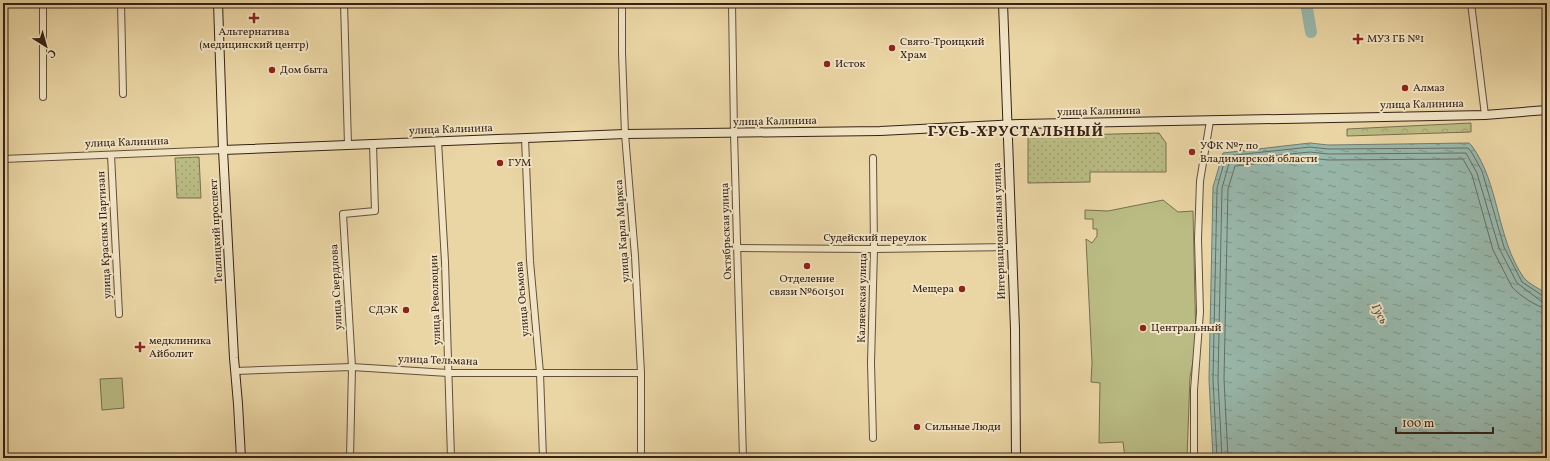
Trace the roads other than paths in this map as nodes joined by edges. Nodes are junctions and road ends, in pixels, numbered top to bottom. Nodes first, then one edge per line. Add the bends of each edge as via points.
1 (43, 3) edge
2 (121, 3) edge
3 (218, 3) edge
4 (344, 3) edge
5 (622, 3) edge
6 (732, 3) edge
7 (1003, 3) edge
8 (1471, 3) edge
9 (123, 94) dead end
10 (43, 97) dead end
11 (1547, 110) edge
12 (1485, 115) junction
13 (1210, 121) junction
14 (1008, 125) junction
15 (734, 133) junction
16 (625, 134) junction
17 (525, 138) junction
18 (438, 141) junction
19 (373, 144) junction
20 (348, 145) junction
21 (223, 150) junction
22 (111, 155) junction
23 (873, 158) dead end
24 (3, 159) edge
25 (1011, 247) junction
26 (738, 248) junction
27 (874, 249) junction
28 (119, 314) dead end
29 (352, 367) junction
30 (235, 371) junction
31 (640, 372) junction
32 (448, 373) junction
33 (540, 373) junction
34 (873, 438) dead end
35 (241, 458) edge
36 (350, 458) edge
37 (451, 458) edge
38 (542, 458) edge
39 (641, 458) edge
40 (743, 458) edge
41 (1016, 458) edge
42 (1194, 458) edge

1 - 10 street
2 - 9 street
3 - 21 main road, Теплицкий проспект
4 - 20 street
5 - 16 street, улица Карла Маркса
6 - 15 street, Октябрьская улица
7 - 14 main road, Интернациональная улица
8 - 12 street
11 - 12 main road, улица Калинина
12 - 13 main road, улица Калинина
13 - 14 main road, улица Калинина
13 - 42 street via 1200,181 1200,312 1194,390
14 - 15 main road, улица Калинина via 880,131
14 - 25 main road, Интернациональная улица
15 - 16 main road, улица Калинина
15 - 26 street, Октябрьская улица
16 - 17 main road, улица Калинина
16 - 31 street, улица Карла Маркса via 635,256
17 - 18 main road, улица Калинина
17 - 33 street, улица Осьмова via 530,261
18 - 19 main road, улица Калинина
18 - 32 street, улица Революции
19 - 20 main road, улица Калинина
19 - 29 street, улица Свердлова via 375,211 342,214
20 - 21 main road, улица Калинина
21 - 22 street, улица Калинина
21 - 30 main road, Теплицкий проспект
22 - 24 street, улица Калинина
22 - 28 street, улица Красных Партизан
23 - 27 street, Каляевская улица
25 - 27 street, Судейский переулок
25 - 41 main road, Интернациональная улица via 1015,329
26 - 27 street, Судейский переулок
26 - 40 street, Октябрьская улица
27 - 34 street, Каляевская улица via 871,363
29 - 30 street, улица Тельмана
29 - 32 street, улица Тельмана
29 - 36 street, улица Свердлова
30 - 35 main road, Теплицкий проспект
31 - 33 street, улица Тельмана
31 - 39 street, улица Карла Маркса
32 - 33 street, улица Тельмана
32 - 37 street, улица Революции
33 - 38 street, улица Осьмова

